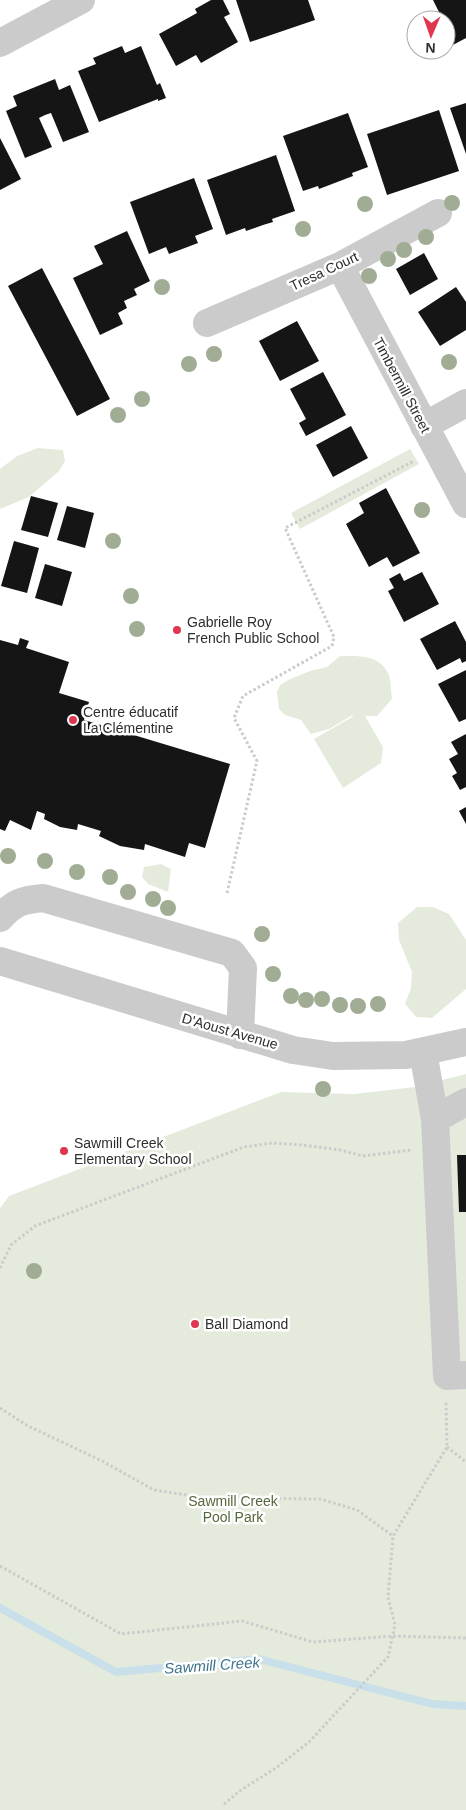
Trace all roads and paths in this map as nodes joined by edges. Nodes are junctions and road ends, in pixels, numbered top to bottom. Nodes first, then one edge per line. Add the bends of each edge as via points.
1 (82, 0) edge
2 (0, 43) edge
3 (438, 213) dead end
4 (340, 266) junction
5 (207, 323) dead end
6 (466, 404) edge
7 (430, 438) junction
8 (466, 504) edge
9 (227, 893) dead end
10 (0, 918) edge
11 (0, 961) edge
12 (240, 1035) junction
13 (466, 1042) edge
14 (423, 1052) junction
15 (466, 1102) edge
16 (435, 1119) junction
17 (436, 1148) junction
18 (0, 1268) edge
19 (456, 1376) edge
20 (0, 1408) edge
21 (447, 1447) junction
22 (466, 1462) edge
23 (393, 1536) junction
24 (0, 1566) edge
25 (393, 1636) junction
26 (466, 1638) edge
27 (224, 1804) dead end

1 - 2 street
3 - 4 street, Tresa Court
4 - 5 street, Tresa Court
4 - 7 street, Timbermill Street
6 - 7 street
7 - 8 street, Timbermill Street
7 - 9 path via 285,528 334,637 332,646 243,696 234,718 257,761
10 - 12 street via 10,907 25,900 43,898 232,953 243,968
11 - 12 street, D'Aoust Avenue
12 - 14 street, D'Aoust Avenue via 293,1050 333,1056
13 - 14 street, D'Aoust Avenue
14 - 16 street
15 - 16 street
16 - 17 street
17 - 18 path via 363,1156 303,1145 272,1143 244,1147 35,1226 11,1245
17 - 19 street
19 - 21 path
20 - 23 path via 28,1426 154,1490 207,1498 320,1499 357,1510
21 - 22 path
21 - 23 path
23 - 25 path via 388,1597 395,1626
24 - 25 path via 121,1634 242,1620 313,1642
25 - 26 path
25 - 27 path via 388,1657 309,1742

